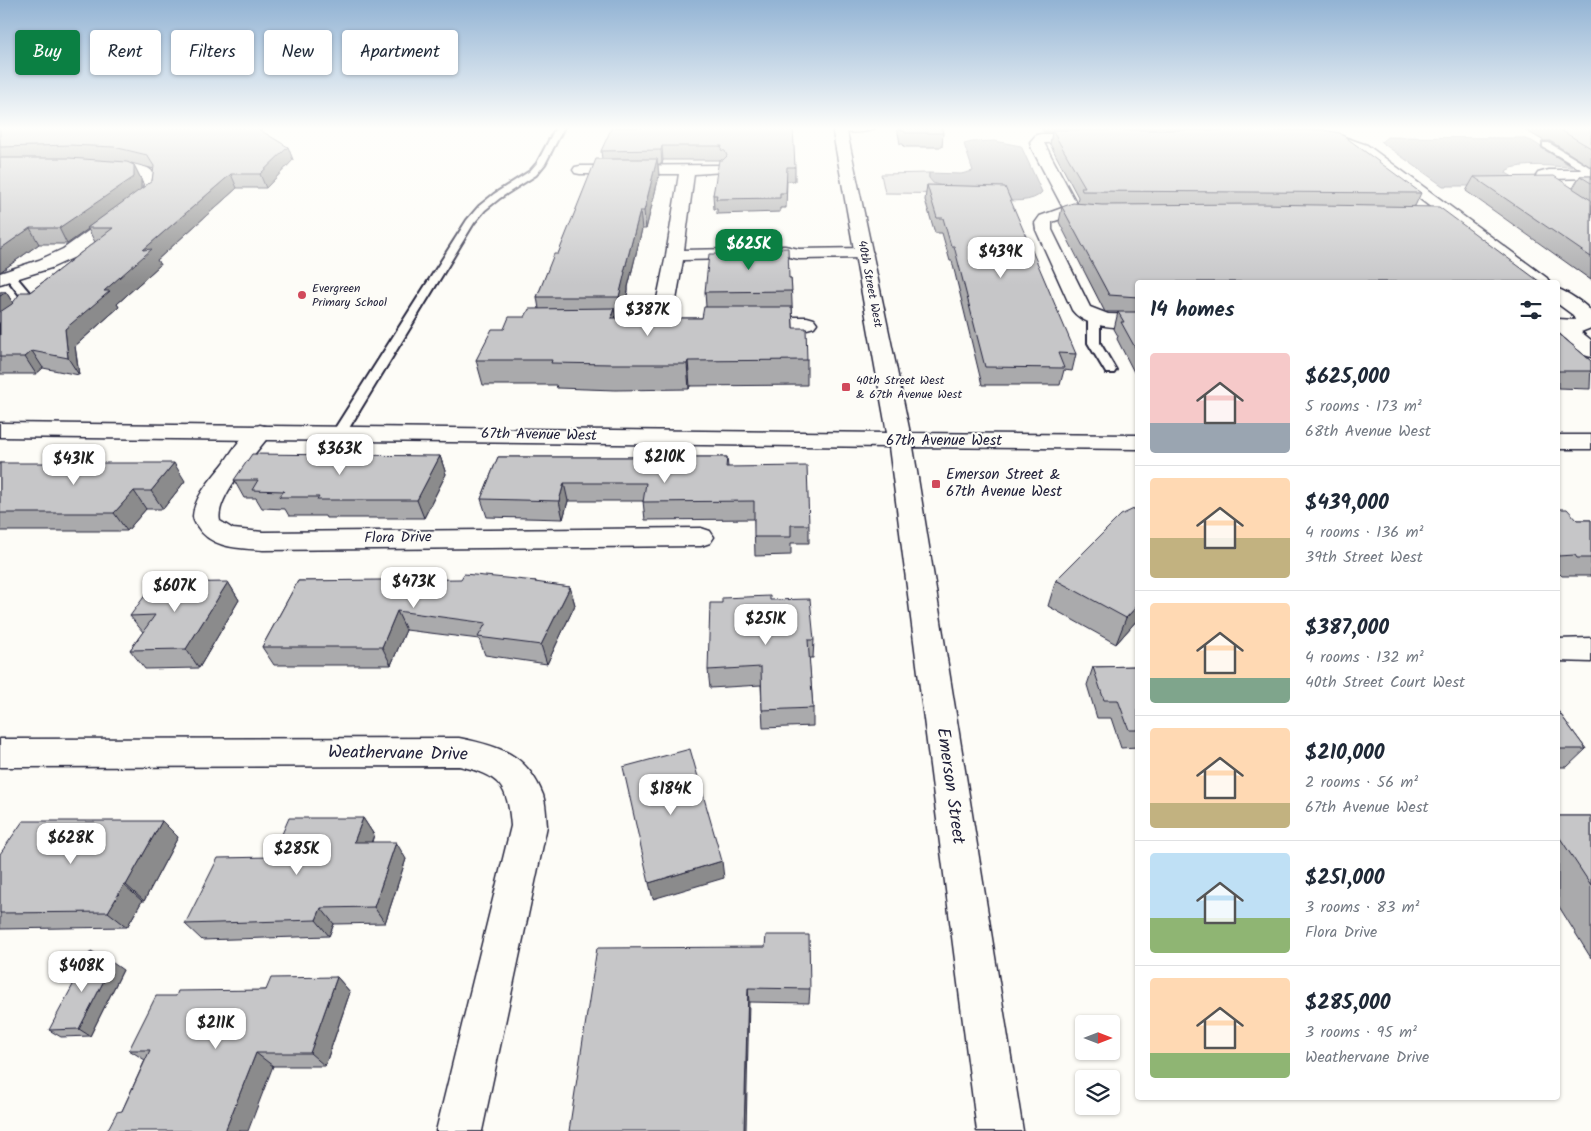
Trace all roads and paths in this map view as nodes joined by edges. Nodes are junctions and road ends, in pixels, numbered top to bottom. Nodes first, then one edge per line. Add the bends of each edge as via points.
1 (152, 180) edge
2 (522, 180) edge
3 (686, 180) edge
4 (849, 180) edge
5 (1056, 180) edge
6 (1403, 180) edge
7 (1537, 180) edge
8 (1591, 212) edge
9 (1420, 215) edge
10 (1449, 215) junction
11 (864, 253) junction
12 (675, 255) junction
13 (5, 278) edge
14 (1537, 280) edge
15 (1560, 297) edge
16 (1094, 317) junction
17 (1135, 321) edge
18 (663, 323) edge
19 (739, 323) edge
20 (806, 323) dead end
21 (1560, 326) edge
22 (1588, 327) edge
23 (0, 330) edge
24 (1591, 351) edge
25 (1110, 370) dead end
26 (0, 430) edge
27 (260, 432) junction
28 (339, 433) junction
29 (900, 441) junction
30 (1135, 442) edge
31 (1560, 442) edge
32 (1591, 442) edge
33 (701, 537) dead end
34 (1560, 650) edge
35 (1591, 650) edge
36 (0, 753) edge
37 (459, 1131) edge
38 (1000, 1131) edge

1 - 13 street via 150,194 69,253
2 - 28 lane via 482,208 470,222
3 - 12 street
4 - 11 street, 40th Street West
5 - 16 street via 1076,212 1046,219 1044,230 1078,304
6 - 10 street
7 - 8 street
9 - 10 street
10 - 14 street
11 - 12 street via 786,257
11 - 29 street, 40th Street West
12 - 18 street
13 - 23 lane via 28,298 28,302 23,312
15 - 22 street via 1580,312
16 - 17 street
16 - 25 lane via 1094,343
19 - 20 street
21 - 22 street
21 - 24 street
26 - 27 street, 67th Avenue West
27 - 28 street, 67th Avenue West
27 - 33 street, Flora Drive via 210,503 206,518 220,534 263,541
28 - 29 street, 67th Avenue West
29 - 30 street, 67th Avenue West
29 - 38 street, Emerson Street
31 - 32 street
34 - 35 street
36 - 37 street, Weathervane Drive via 459,752 489,758 512,774 526,797 529,826

